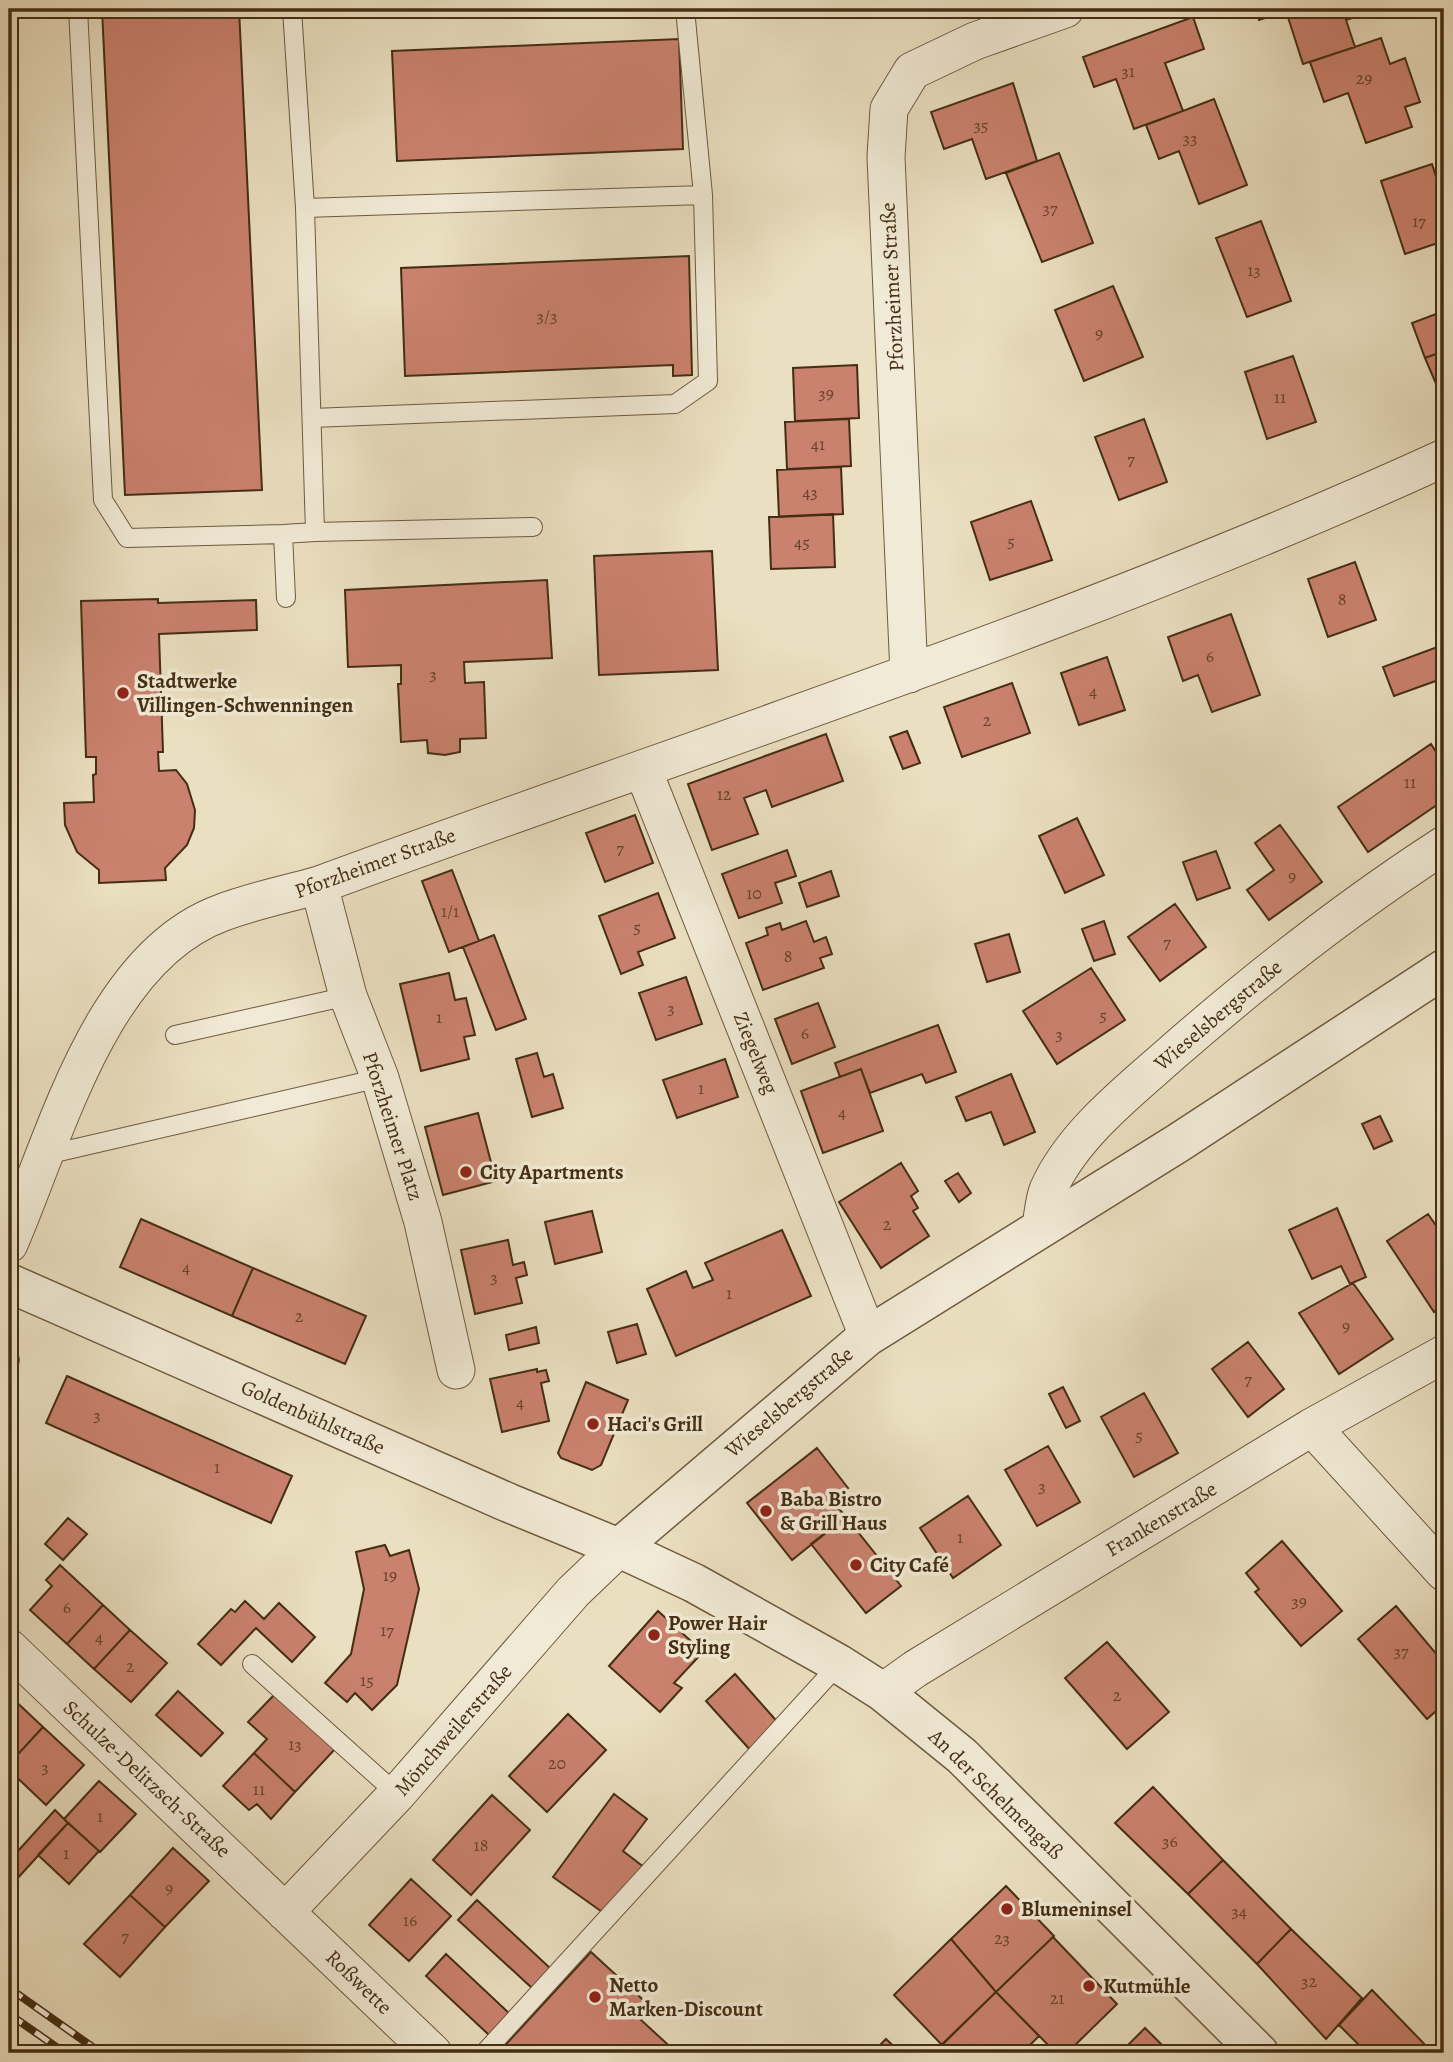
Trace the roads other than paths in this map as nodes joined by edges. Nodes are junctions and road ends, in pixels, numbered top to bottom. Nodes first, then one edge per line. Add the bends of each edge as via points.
1 (78, 9) edge
2 (292, 9) edge
3 (685, 9) edge
4 (1065, 9) edge
5 (703, 195) junction
6 (305, 208) junction
7 (312, 418) junction
8 (1444, 458) edge
9 (533, 527) dead end
10 (315, 532) junction
11 (283, 534) junction
12 (286, 598) dead end
13 (909, 674) junction
14 (643, 770) junction
15 (1444, 845) edge
16 (319, 885) junction
17 (1444, 969) edge
18 (348, 996) junction
19 (175, 1035) dead end
20 (380, 1079) junction
21 (46, 1155) junction
22 (1041, 1226) junction
23 (9, 1244) edge
24 (9, 1283) edge
25 (868, 1336) junction
26 (1444, 1354) edge
27 (457, 1370) dead end
28 (1311, 1427) junction
29 (619, 1548) junction
30 (1444, 1572) edge
31 (9, 1648) edge
32 (252, 1664) dead end
33 (839, 1664) junction
34 (883, 1692) junction
35 (397, 1794) junction
36 (285, 1912) junction
37 (433, 2053) edge
38 (484, 2053) edge
39 (1259, 2053) edge

1 - 11 lane via 103,500 127,538
2 - 6 lane
3 - 5 lane
4 - 13 street, Pforzheimer Straße via 975,41 912,71 889,109 886,157
5 - 6 lane
5 - 7 lane via 708,381 675,404
6 - 7 lane
7 - 10 lane
8 - 13 street, Pforzheimer Straße via 1294,526
9 - 10 lane
10 - 11 lane
11 - 12 lane
13 - 14 street, Pforzheimer Straße
14 - 16 street, Pforzheimer Straße
14 - 25 street, Ziegelweg
15 - 22 street, Wieselsbergstraße via 1328,925 1110,1107 1064,1163 1048,1191
16 - 18 street, Pforzheimer Platz
16 - 21 street, Pforzheimer Straße via 219,913 160,949 120,995 83,1065
17 - 22 street, Wieselsbergstraße via 1178,1143
18 - 19 lane
18 - 20 street, Pforzheimer Platz
20 - 21 lane
20 - 27 street, Pforzheimer Platz via 423,1222
21 - 23 street, Pforzheimer Straße
22 - 25 street, Wieselsbergstraße
24 - 29 street, Goldenbühlstraße
25 - 29 street, Wieselsbergstraße
26 - 28 street, Frankenstraße
28 - 30 street
28 - 34 street, Frankenstraße via 915,1668
29 - 33 street, An der Schelmengaß via 694,1583
29 - 35 street, Mönchweilerstraße via 573,1592
31 - 36 street, Schulze-Delitzsch-Straße
32 - 35 lane
33 - 34 street, An der Schelmengaß
33 - 38 lane
34 - 39 street, An der Schelmengaß via 962,1756
35 - 36 street, Mönchweilerstraße
36 - 37 street, Roßwette

